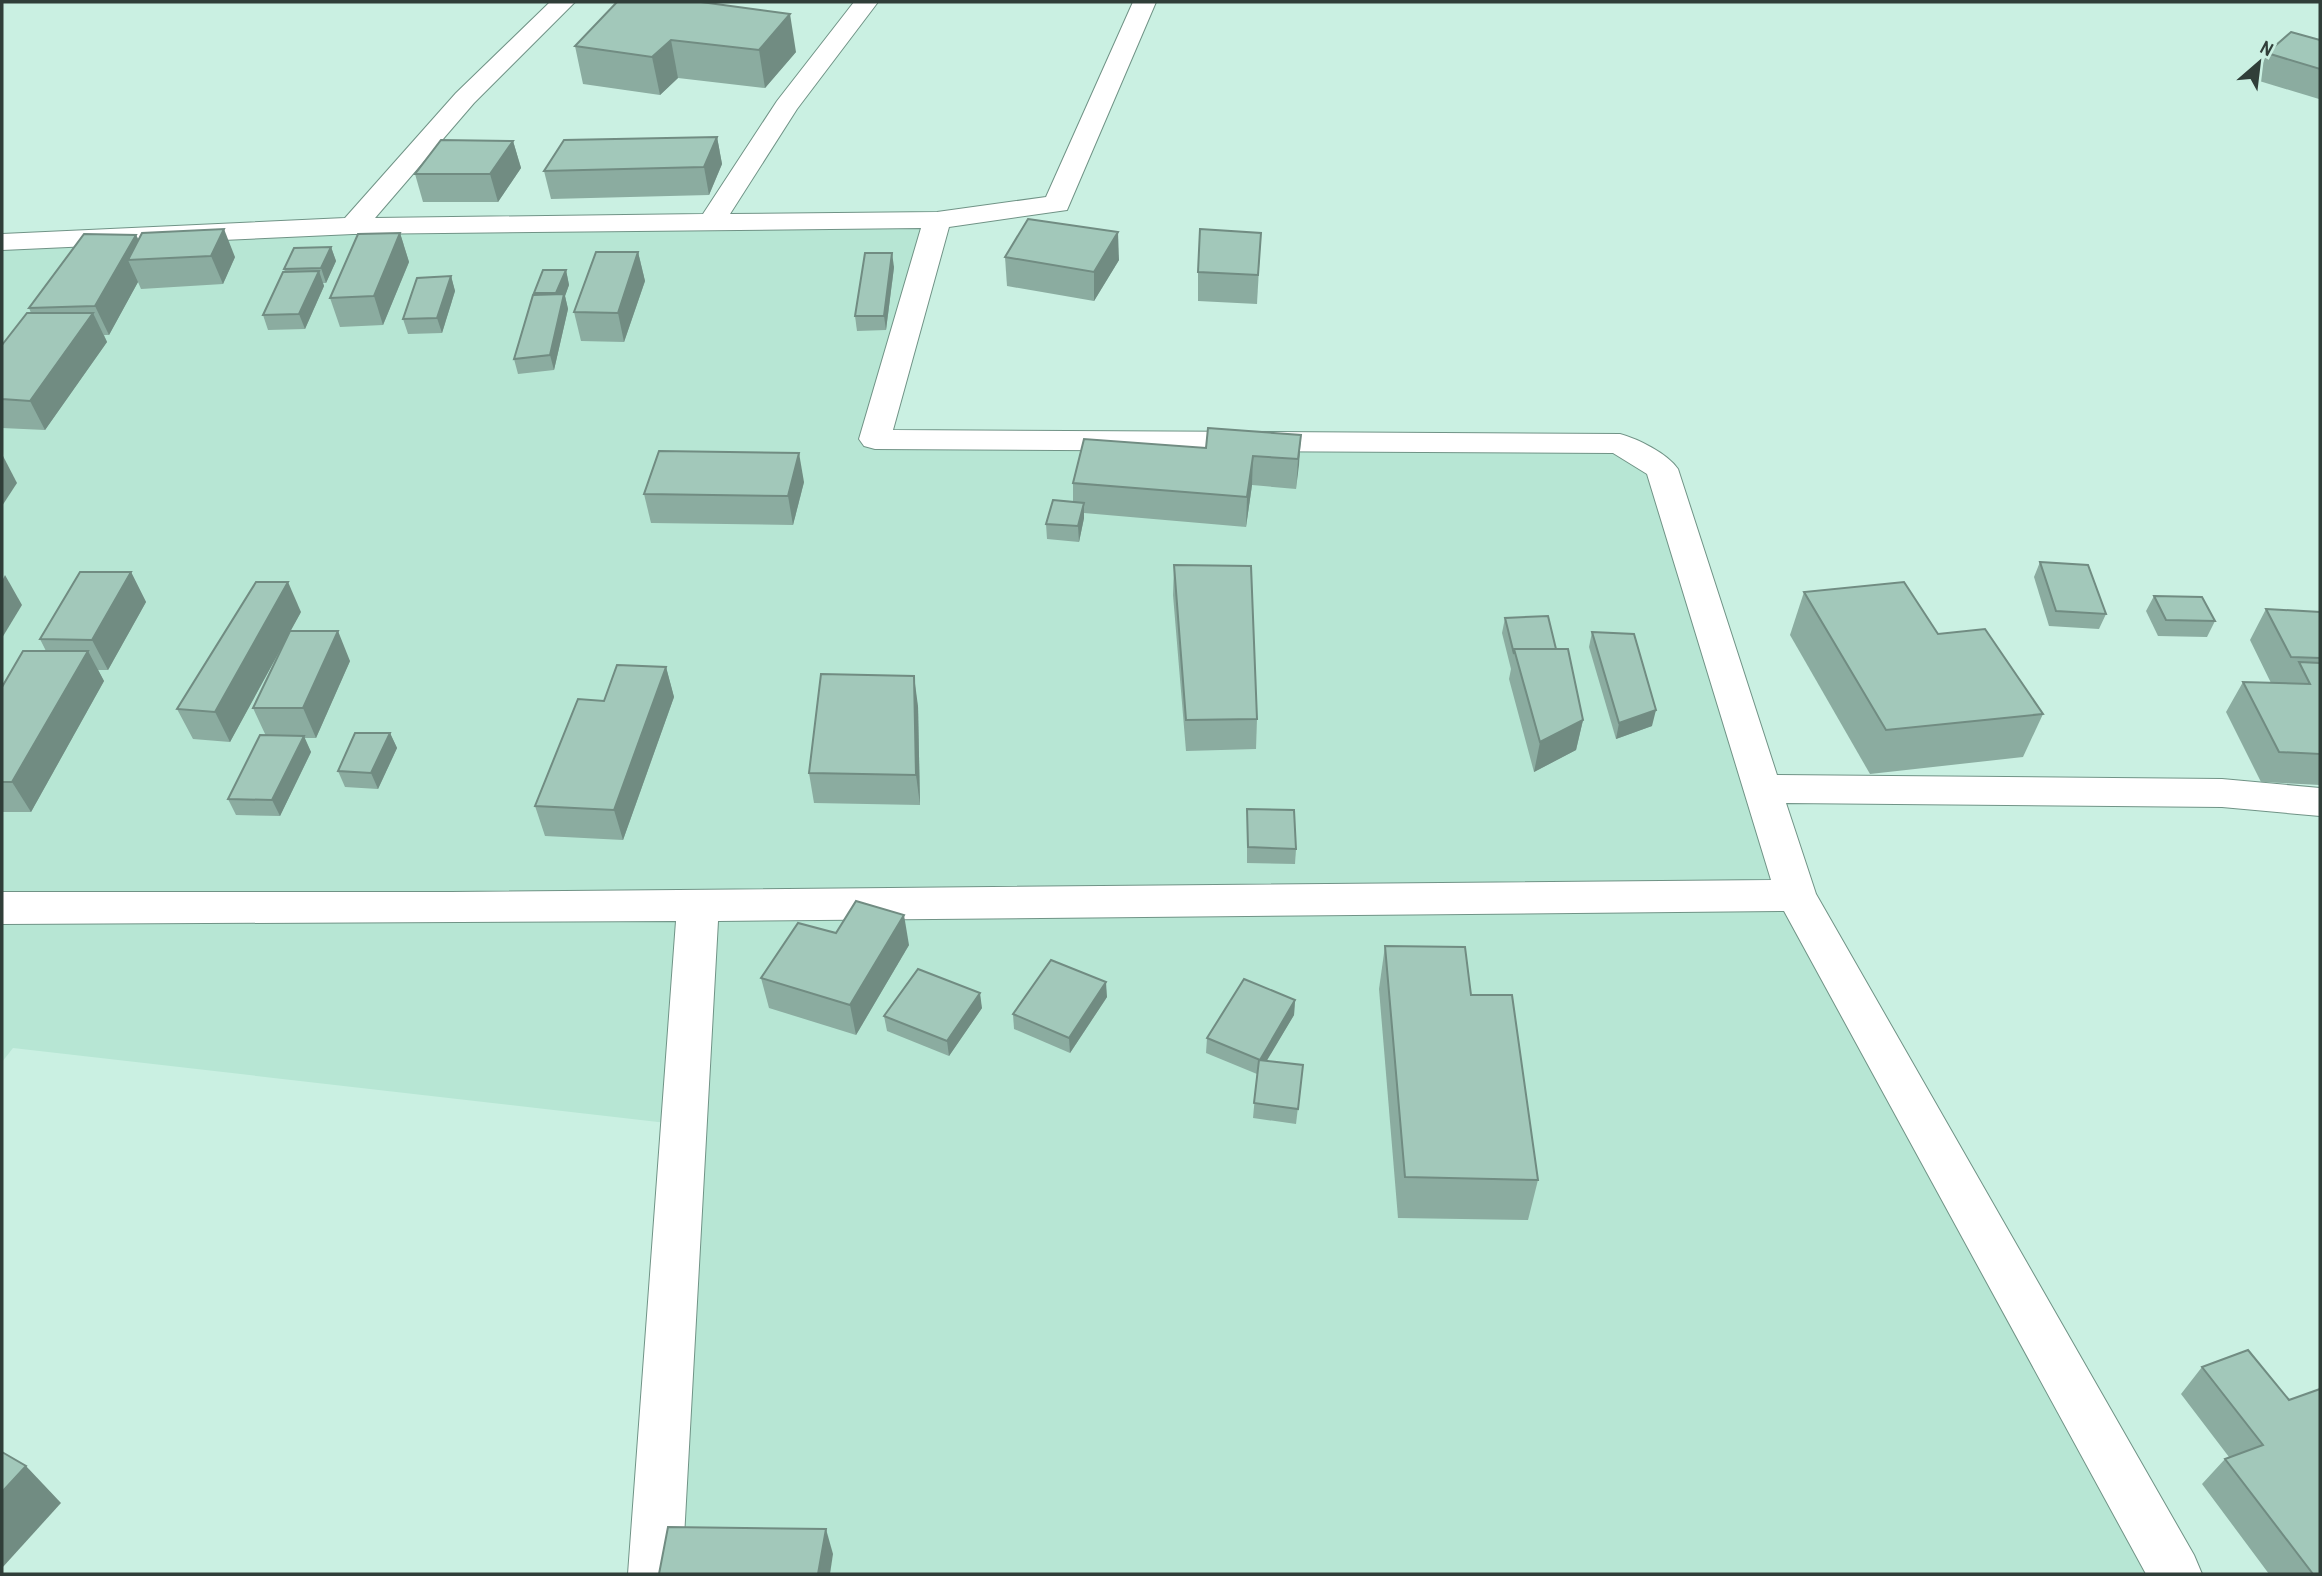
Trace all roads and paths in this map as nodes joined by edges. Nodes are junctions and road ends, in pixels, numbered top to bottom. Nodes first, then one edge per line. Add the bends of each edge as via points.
1 (563, 2) edge
2 (866, 2) edge
3 (1145, 2) edge
4 (937, 220) junction
5 (712, 221) junction
6 (353, 226) junction
7 (2, 242) edge
8 (1763, 789) junction
9 (2320, 802) edge
10 (1796, 895) junction
11 (698, 905) junction
12 (2, 908) edge
13 (655, 1574) edge
14 (2175, 1574) edge

1 - 6 street via 465,98
2 - 5 street via 786,106
3 - 4 street via 1057,204
4 - 5 street
4 - 8 street via 875,439 1620,443 1662,469
5 - 6 street
6 - 7 street
8 - 9 street via 2222,793
8 - 10 street
10 - 11 street
10 - 14 street
11 - 12 street
11 - 13 street

